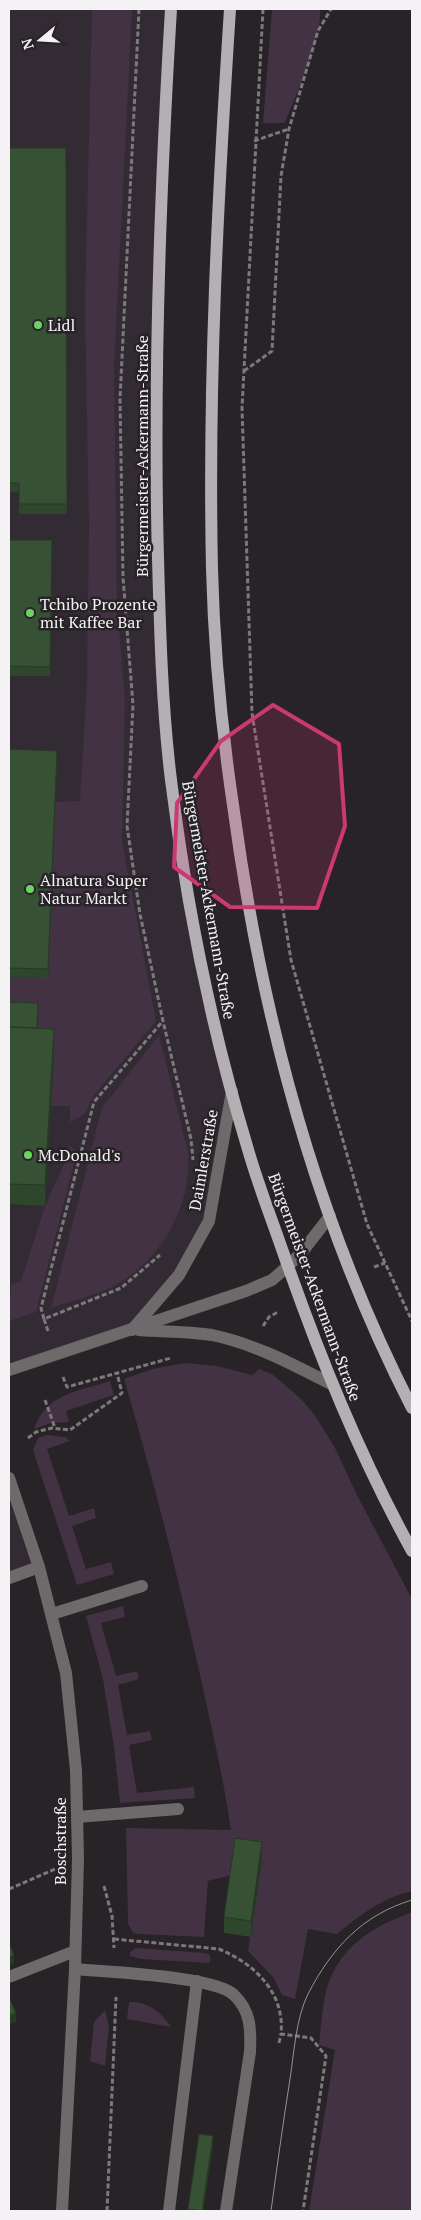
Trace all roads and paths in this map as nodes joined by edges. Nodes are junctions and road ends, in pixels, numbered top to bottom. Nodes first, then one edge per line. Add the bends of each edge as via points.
1 (139, 9) edge
2 (171, 9) edge
3 (230, 9) edge
4 (262, 9) edge
5 (331, 9) edge
6 (289, 129) junction
7 (254, 141) junction
8 (244, 371) junction
9 (163, 1022) junction
10 (232, 1091) junction
11 (194, 1169) dead end
12 (330, 1216) junction
13 (162, 1253) dead end
14 (288, 1266) junction
15 (44, 1319) junction
16 (412, 1321) edge
17 (132, 1330) junction
18 (56, 1354) junction
19 (9, 1370) edge
20 (117, 1373) dead end
21 (331, 1384) junction
22 (45, 1400) dead end
23 (412, 1408) edge
24 (55, 1428) junction
25 (28, 1438) dead end
26 (9, 1478) edge
27 (412, 1551) edge
28 (39, 1567) junction
29 (9, 1578) edge
30 (142, 1586) dead end
31 (52, 1614) junction
32 (178, 1809) dead end
33 (77, 1816) junction
34 (78, 1859) junction
35 (9, 1889) edge
36 (112, 1916) dead end
37 (75, 1951) junction
38 (75, 1969) junction
39 (114, 1973) junction
40 (9, 1977) edge
41 (197, 1982) junction
42 (281, 2034) dead end
43 (279, 2043) dead end
44 (62, 2211) edge
45 (107, 2211) edge
46 (169, 2211) edge
47 (226, 2211) edge

1 - 9 path, Bürgermeister-Ackermann-Straße via 120,400 123,577 133,705 127,826 140,914
2 - 10 main road, Bürgermeister-Ackermann-Straße via 161,170 155,443 164,700 182,860 200,958
3 - 12 main road via 219,182 211,424 212,572 222,726 243,880 268,1002 301,1130
4 - 7 path
5 - 6 path via 318,31
6 - 7 path
6 - 8 path via 282,176 272,351
7 - 8 path
8 - 16 path via 242,408 252,712 291,960 367,1224
9 - 11 path, Bürgermeister-Ackermann-Straße via 191,1139
9 - 15 path via 94,1102 41,1308
10 - 14 main road, Bürgermeister-Ackermann-Straße via 247,1148
10 - 17 street, Daimlerstraße via 209,1221 179,1275
12 - 14 street
12 - 23 main road via 370,1318
13 - 15 path via 121,1288
14 - 17 street via 272,1280 246,1291
14 - 21 main road, Bürgermeister-Ackermann-Straße
15 - 18 path
17 - 18 street
17 - 21 street via 210,1335 252,1346
18 - 19 street
20 - 24 path via 122,1393 70,1430
21 - 27 main road, Bürgermeister-Ackermann-Straße
22 - 24 path
24 - 25 path via 36,1432
26 - 28 street, Boschstraße
28 - 29 street
28 - 31 street, Boschstraße
30 - 31 street
31 - 33 street, Boschstraße via 66,1673 76,1770
32 - 33 street
33 - 34 street, Boschstraße
34 - 35 path
34 - 37 street, Boschstraße
36 - 39 path
37 - 38 street, Boschstraße
37 - 40 street
38 - 39 street
38 - 44 street, Boschstraße
39 - 41 street
39 - 45 path via 116,2006
41 - 46 street
41 - 47 street via 233,1993 244,2007 251,2026
42 - 43 path

